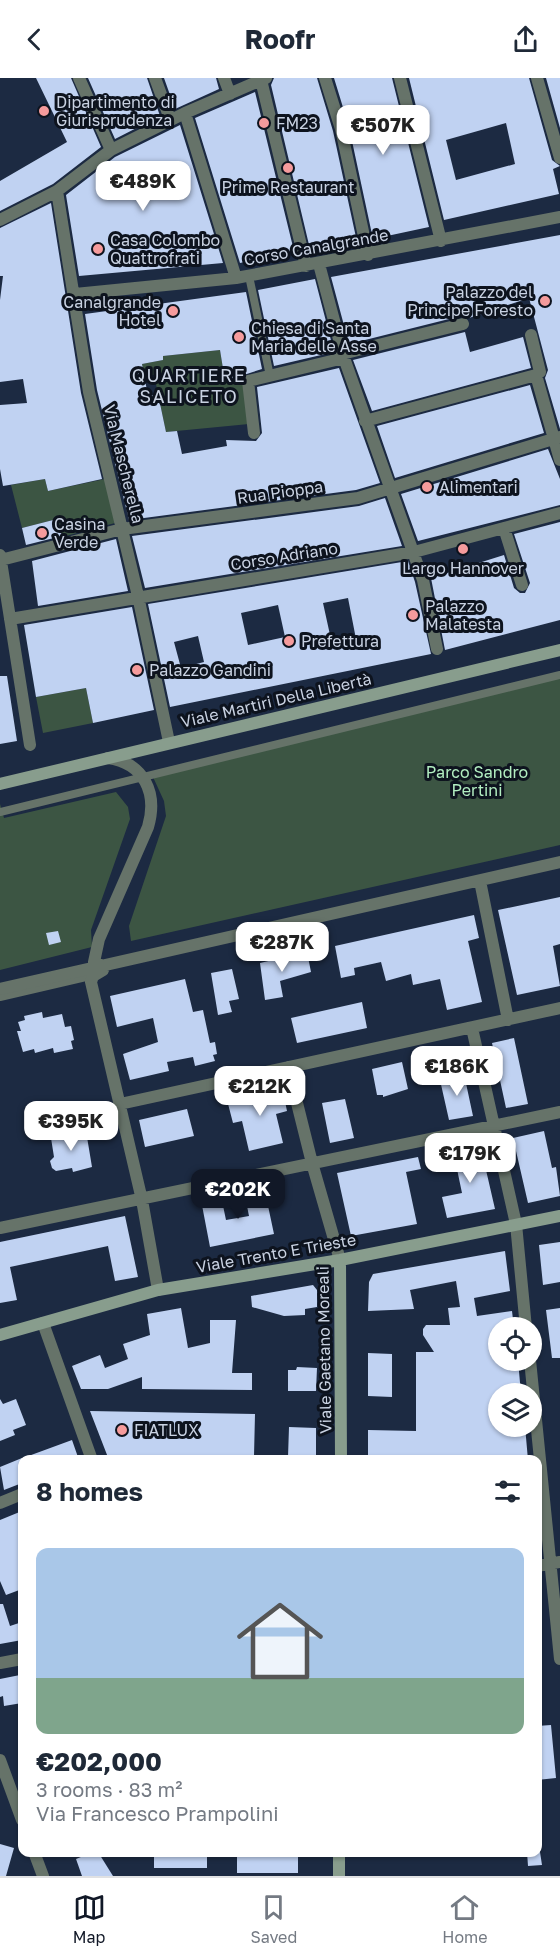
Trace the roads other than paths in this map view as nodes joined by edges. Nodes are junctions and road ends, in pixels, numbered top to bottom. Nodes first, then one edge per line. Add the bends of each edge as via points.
1 (79, 78) edge
2 (155, 78) edge
3 (224, 78) edge
4 (325, 78) edge
5 (400, 78) edge
6 (537, 78) edge
7 (263, 79) edge
8 (230, 94) junction
9 (185, 112) junction
10 (170, 119) junction
11 (111, 150) junction
12 (560, 158) edge
13 (57, 191) junction
14 (560, 217) edge
15 (0, 220) edge
16 (441, 241) junction
17 (368, 255) junction
18 (319, 264) junction
19 (306, 266) junction
20 (249, 276) junction
21 (236, 278) junction
22 (75, 294) junction
23 (463, 324) dead end
24 (531, 335) dead end
25 (343, 356) junction
26 (536, 375) junction
27 (270, 376) junction
28 (365, 421) junction
29 (254, 433) dead end
30 (557, 438) edge
31 (560, 460) edge
32 (390, 490) junction
33 (560, 513) edge
34 (504, 528) junction
35 (122, 529) junction
36 (414, 552) junction
37 (0, 555) edge
38 (1, 560) edge
39 (522, 585) dead end
40 (138, 596) junction
41 (10, 619) junction
42 (437, 650) dead end
43 (560, 650) edge
44 (560, 675) edge
45 (169, 742) junction
46 (30, 745) dead end
47 (104, 757) junction
48 (142, 775) junction
49 (0, 784) edge
50 (0, 812) edge
51 (560, 862) edge
52 (480, 881) junction
53 (99, 969) junction
54 (0, 989) edge
55 (0, 997) edge
56 (560, 1008) edge
57 (508, 1020) junction
58 (472, 1028) junction
59 (288, 1067) junction
60 (120, 1104) junction
61 (560, 1112) edge
62 (494, 1126) junction
63 (312, 1163) junction
64 (142, 1200) junction
65 (560, 1216) edge
66 (516, 1224) junction
67 (0, 1228) edge
68 (340, 1260) junction
69 (158, 1290) junction
70 (525, 1317) edge
71 (43, 1323) junction
72 (0, 1335) edge
73 (531, 1371) edge
74 (90, 1455) edge
75 (341, 1455) edge
76 (538, 1455) edge
77 (18, 1496) edge
78 (542, 1496) edge
79 (0, 1503) edge
80 (548, 1564) edge
81 (560, 1659) edge
82 (18, 1660) edge
83 (0, 1664) edge
84 (0, 1760) edge
85 (18, 1809) edge
86 (36, 1857) edge
87 (339, 1857) edge
88 (43, 1876) edge
89 (339, 1876) edge

1 - 11 street
2 - 10 street
3 - 8 street
4 - 17 street via 341,129
5 - 16 street
6 - 12 street
7 - 8 street
7 - 19 street
8 - 9 street
9 - 10 street
9 - 21 street
10 - 11 street
11 - 13 street
13 - 15 street
13 - 22 street, Via Mascherella
14 - 16 street, Corso Canalgrande
16 - 17 street, Corso Canalgrande
17 - 18 street, Corso Canalgrande
18 - 19 street, Corso Canalgrande
18 - 25 street
19 - 20 street, Corso Canalgrande
20 - 21 street, Corso Canalgrande
20 - 27 lane
21 - 22 street, Corso Canalgrande
22 - 35 street, Via Mascherella via 89,392
23 - 25 street
24 - 26 street via 540,372
25 - 27 street
25 - 28 street
26 - 28 street
26 - 30 street
27 - 29 street via 248,381
28 - 32 street
30 - 31 street
30 - 32 street, Rua Pioppa
32 - 35 street, Rua Pioppa via 308,506
32 - 36 street
33 - 34 street, Corso Adriano
34 - 36 street, Corso Adriano
34 - 39 street
35 - 38 street, Rua Pioppa
35 - 40 street, Via Mascherella
36 - 40 street, Corso Adriano
36 - 42 street
37 - 38 street
38 - 41 street
40 - 41 street, Corso Adriano
40 - 45 street, Via Mascherella
41 - 46 street
43 - 45 street, Viale Martiri Della Libertà
44 - 48 lane
45 - 47 street, Viale Martiri Della Libertà
47 - 48 street via 129,763
47 - 49 street, Viale Martiri Della Libertà
48 - 50 lane
48 - 53 street via 151,817 99,939
51 - 52 street
52 - 53 street
52 - 57 street
53 - 54 street
53 - 55 lane via 86,977
53 - 60 street
56 - 57 street
57 - 58 street
58 - 59 street
58 - 62 street
59 - 60 street
59 - 63 street, Viale Gaetano Moreali
60 - 64 street
61 - 62 street
62 - 63 street
62 - 66 street
63 - 64 street
63 - 68 street, Viale Gaetano Moreali
64 - 67 street
64 - 69 street
65 - 66 street, Viale Trento E Trieste
66 - 68 street, Viale Trento E Trieste
66 - 70 street
68 - 69 street, Viale Trento E Trieste
68 - 75 street, Viale Gaetano Moreali
69 - 71 street, Viale Trento E Trieste
71 - 72 street, Viale Trento E Trieste
71 - 74 street
73 - 76 street
77 - 79 street
78 - 80 street
80 - 81 street
82 - 83 street
84 - 85 street
86 - 88 street
87 - 89 street

